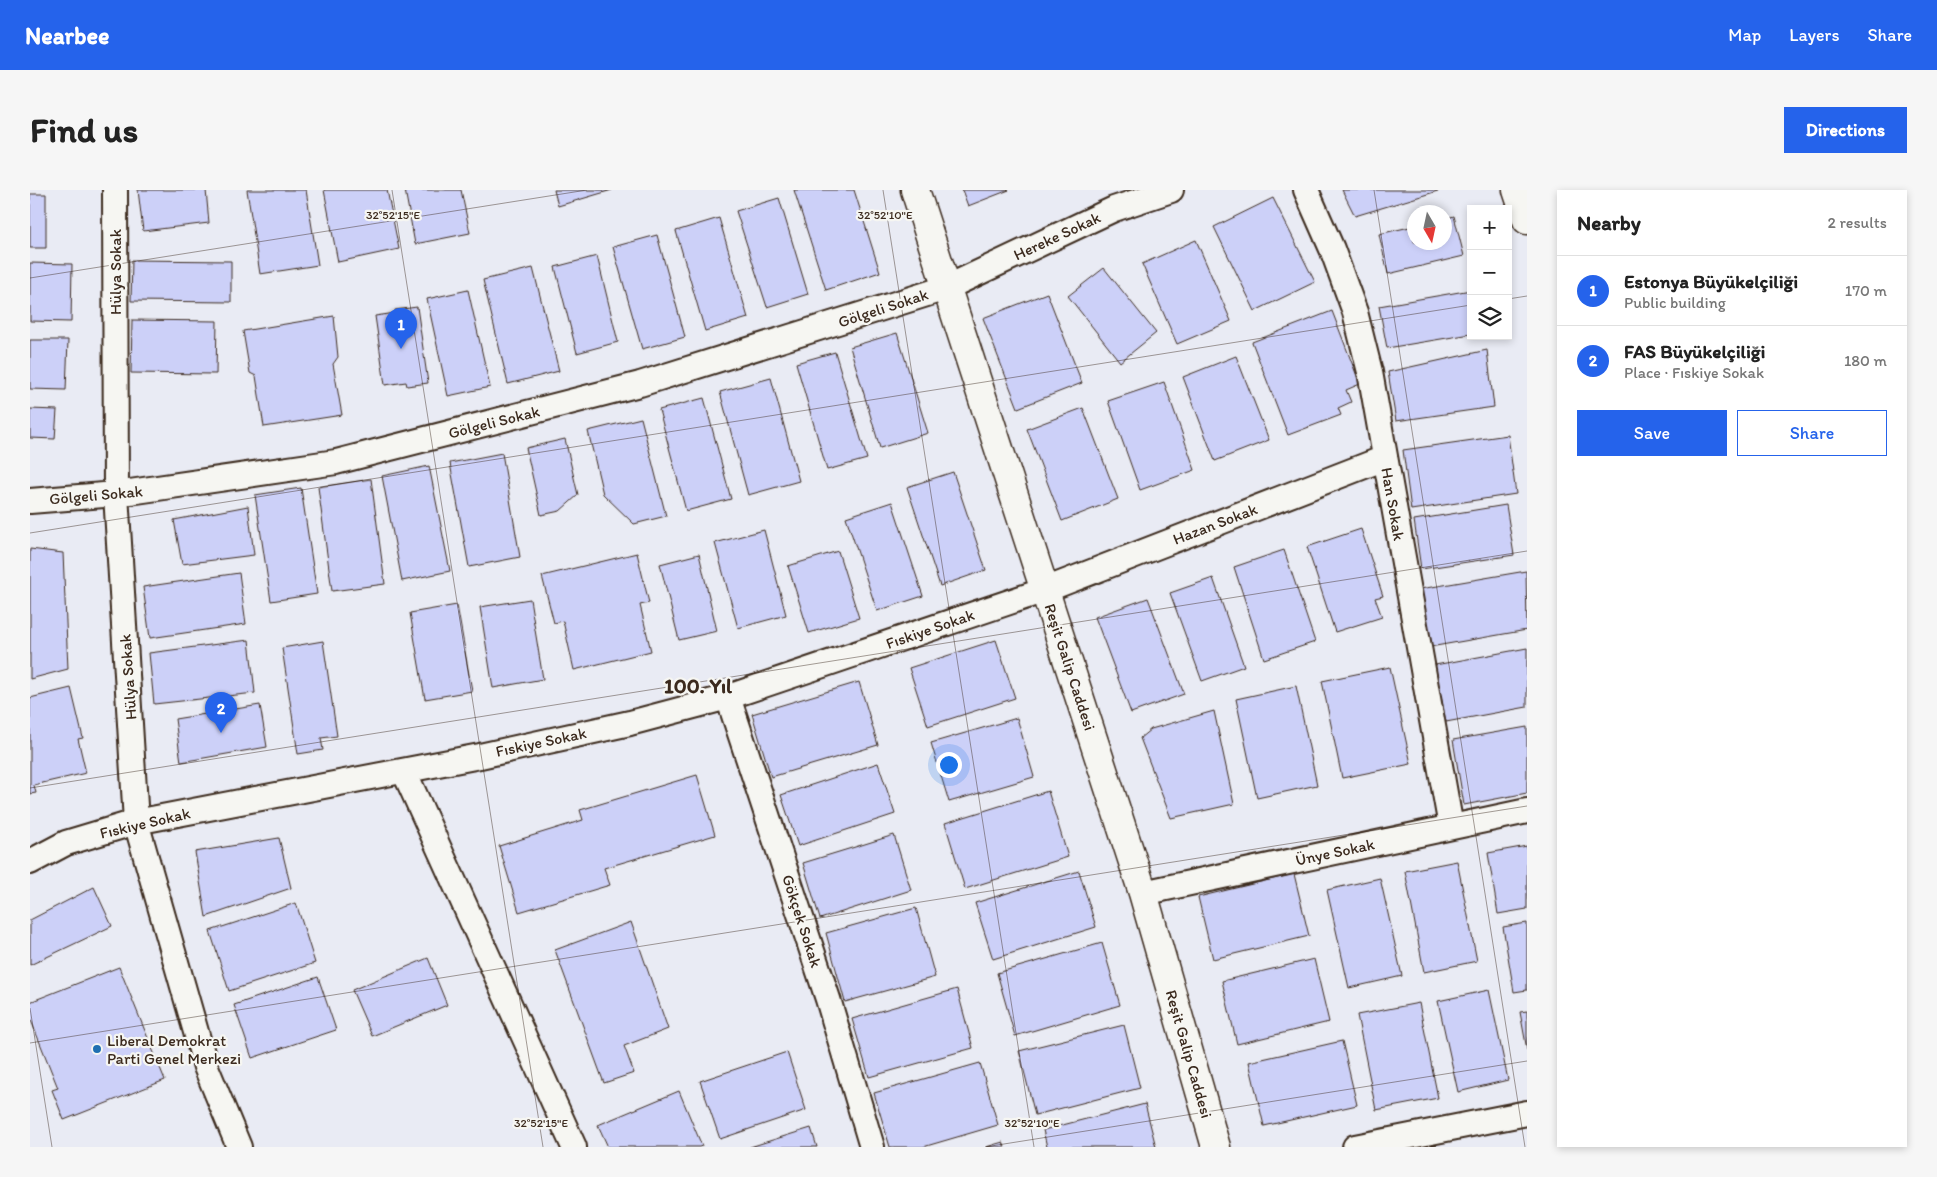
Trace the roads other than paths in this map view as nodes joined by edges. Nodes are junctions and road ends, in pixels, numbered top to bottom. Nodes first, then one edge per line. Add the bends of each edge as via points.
1 (115, 190) edge
2 (915, 190) edge
3 (1171, 190) edge
4 (1306, 190) edge
5 (946, 288) junction
6 (1385, 458) junction
7 (116, 494) junction
8 (30, 501) edge
9 (1045, 590) junction
10 (728, 697) junction
11 (404, 771) junction
12 (1527, 811) edge
13 (136, 822) junction
14 (1451, 827) junction
15 (30, 862) edge
16 (1143, 893) junction
17 (1527, 1113) edge
18 (239, 1147) edge
19 (574, 1147) edge
20 (872, 1147) edge
21 (1216, 1147) edge
22 (1355, 1147) edge

1 - 7 street, Hülya Sokak
2 - 5 main road, Reşit Galip Caddesi
3 - 5 street, Hereke Sokak via 1114,209
4 - 6 street, Han Sokak via 1332,249 1354,312 1370,372
5 - 7 street, Gölgeli Sokak via 640,384 336,462
5 - 9 main road, Reşit Galip Caddesi
6 - 9 street, Hazan Sokak
6 - 14 street, Han Sokak
7 - 8 street, Gölgeli Sokak
7 - 13 street, Hülya Sokak
9 - 10 street, Fıskiye Sokak
9 - 16 main road, Reşit Galip Caddesi
10 - 11 street, Fıskiye Sokak via 630,723
10 - 20 street, Gökçek Sokak via 828,999
11 - 13 street, Fıskiye Sokak
11 - 19 street
12 - 14 street, Ünye Sokak
13 - 15 street, Fıskiye Sokak via 66,843
13 - 18 street, Hülya Sokak via 206,1067
14 - 16 street, Ünye Sokak
16 - 21 main road, Reşit Galip Caddesi
17 - 22 street

